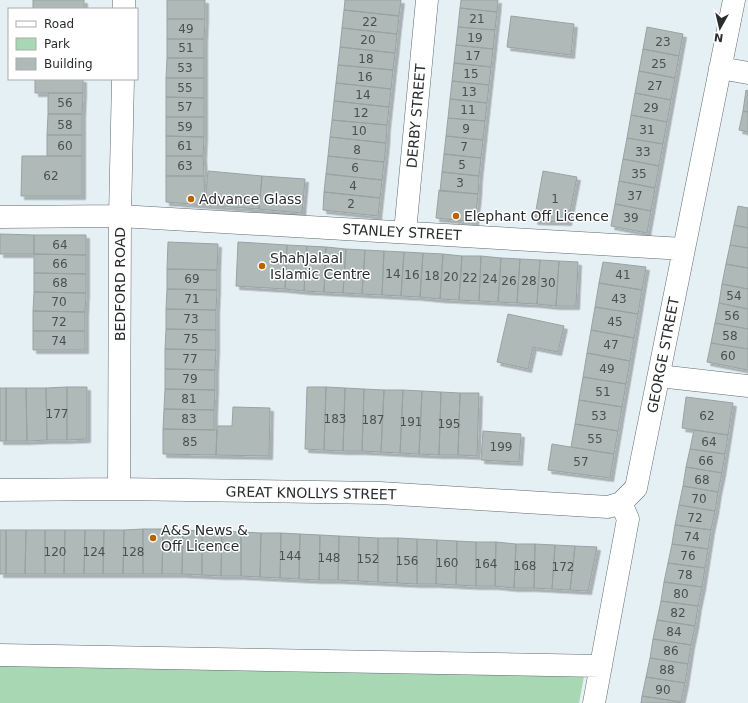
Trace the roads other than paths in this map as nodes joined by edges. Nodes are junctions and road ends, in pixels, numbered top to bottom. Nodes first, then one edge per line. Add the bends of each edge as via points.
1 (427, 0) edge
2 (734, 0) edge
3 (720, 68) junction
4 (748, 73) edge
5 (123, 80) edge
6 (120, 216) junction
7 (0, 217) edge
8 (405, 232) junction
9 (684, 249) junction
10 (659, 376) junction
11 (748, 386) edge
12 (119, 489) junction
13 (0, 490) edge
14 (621, 503) junction
15 (0, 655) edge
16 (601, 666) junction
17 (594, 703) edge

1 - 8 street, DERBY STREET
2 - 3 street, GEORGE STREET
3 - 4 street
3 - 9 street, GEORGE STREET
5 - 6 street, BEDFORD ROAD
6 - 7 street, STANLEY STREET
6 - 8 street, STANLEY STREET
6 - 12 street, BEDFORD ROAD
8 - 9 street, STANLEY STREET
9 - 10 street, GEORGE STREET
10 - 11 street
10 - 14 street, GEORGE STREET via 636,488
12 - 13 street, GREAT KNOLLYS STREET
12 - 14 street, GREAT KNOLLYS STREET via 380,493 608,507
14 - 16 street via 628,519
15 - 16 street
16 - 17 street

